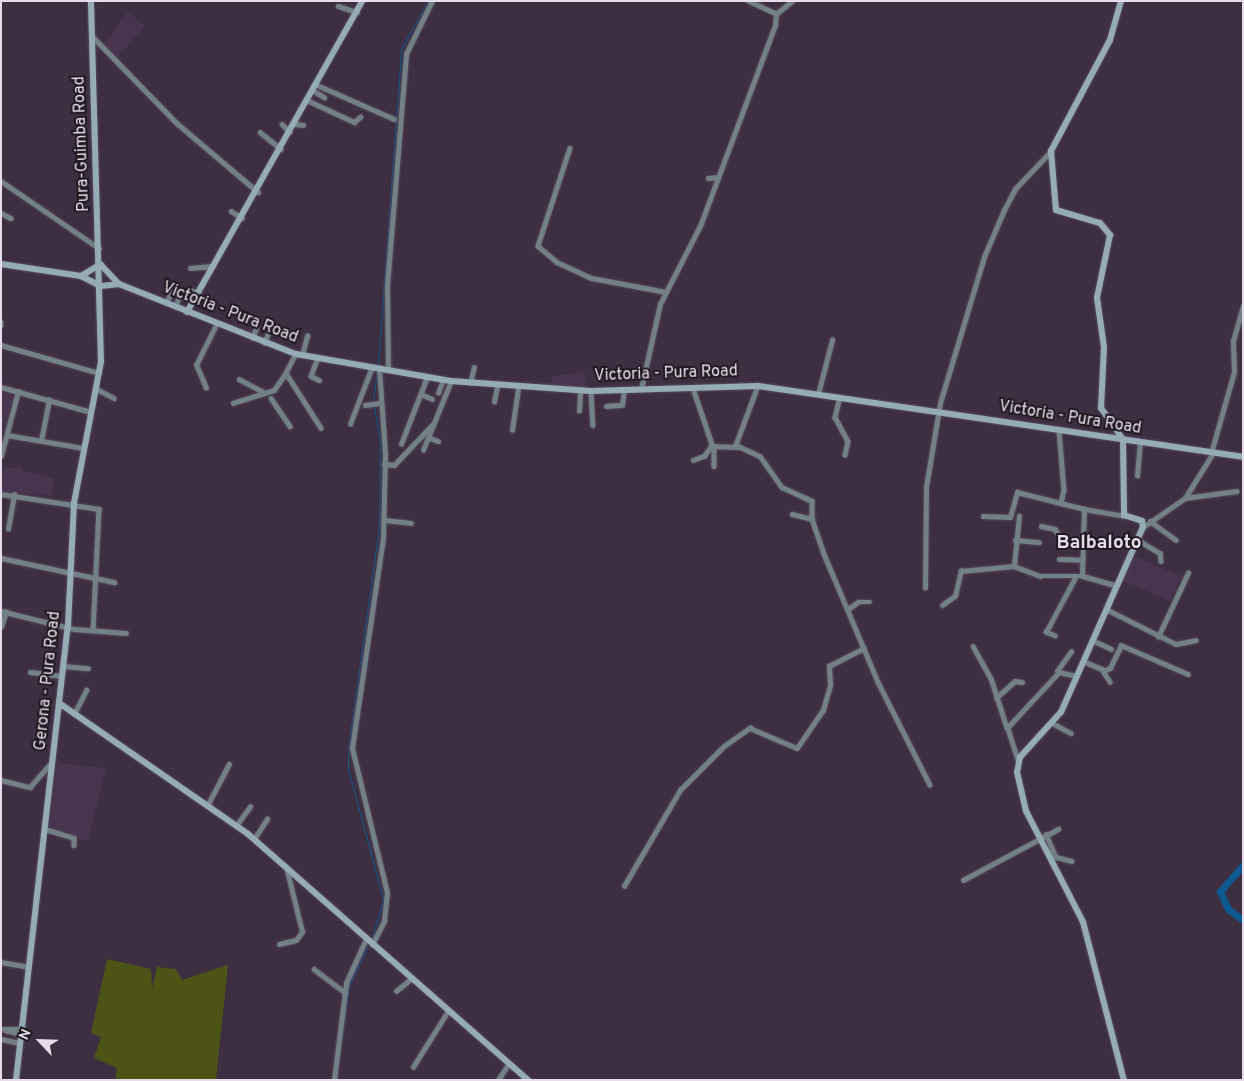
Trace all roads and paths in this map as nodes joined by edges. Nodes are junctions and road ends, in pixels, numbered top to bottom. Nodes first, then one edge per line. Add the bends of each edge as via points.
1 (90, 1) edge
2 (362, 1) edge
3 (432, 1) edge
4 (748, 1) edge
5 (792, 1) edge
6 (1120, 1) edge
7 (338, 6) dead end
8 (357, 12) junction
9 (776, 14) junction
10 (92, 35) junction
11 (316, 88) junction
12 (324, 96) dead end
13 (309, 101) junction
14 (360, 117) dead end
15 (394, 119) dead end
16 (282, 124) dead end
17 (260, 132) dead end
18 (291, 133) junction
19 (570, 148) dead end
20 (282, 150) junction
21 (1051, 151) junction
22 (708, 178) dead end
23 (718, 178) junction
24 (1, 181) edge
25 (258, 192) junction
26 (230, 211) dead end
27 (1, 213) edge
28 (11, 218) dead end
29 (243, 218) junction
30 (100, 249) junction
31 (1, 264) edge
32 (101, 264) junction
33 (214, 266) junction
34 (190, 268) dead end
35 (80, 276) junction
36 (119, 284) junction
37 (101, 286) junction
38 (172, 290) dead end
39 (191, 290) dead end
40 (666, 292) junction
41 (198, 294) junction
42 (178, 296) dead end
43 (166, 303) junction
44 (1243, 305) edge
45 (175, 307) junction
46 (188, 312) junction
47 (216, 325) junction
48 (256, 329) dead end
49 (269, 330) dead end
50 (307, 336) dead end
51 (251, 339) junction
52 (832, 340) dead end
53 (264, 344) junction
54 (1, 345) edge
55 (299, 355) junction
56 (318, 358) junction
57 (375, 367) junction
58 (474, 367) dead end
59 (388, 369) junction
60 (99, 373) junction
61 (286, 373) junction
62 (427, 377) junction
63 (240, 379) dead end
64 (319, 380) dead end
65 (443, 380) junction
66 (451, 381) junction
67 (470, 383) junction
68 (758, 386) junction
69 (1, 387) edge
70 (497, 387) junction
71 (206, 388) dead end
72 (693, 388) junction
73 (96, 389) junction
74 (518, 389) junction
75 (641, 389) junction
76 (274, 390) junction
77 (580, 390) junction
78 (624, 390) junction
79 (18, 391) junction
80 (590, 391) junction
81 (263, 392) junction
82 (438, 393) dead end
83 (421, 394) junction
84 (818, 394) junction
85 (840, 397) junction
86 (114, 398) dead end
87 (432, 399) dead end
88 (49, 400) junction
89 (494, 402) dead end
90 (233, 403) dead end
91 (379, 403) junction
92 (365, 405) dead end
93 (606, 406) dead end
94 (579, 411) dead end
95 (91, 412) junction
96 (938, 412) junction
97 (435, 422) junction
98 (350, 424) dead end
99 (593, 425) dead end
100 (290, 426) dead end
101 (321, 428) dead end
102 (512, 430) dead end
103 (1059, 431) junction
104 (7, 435) junction
105 (428, 437) junction
106 (41, 441) junction
107 (438, 441) dead end
108 (1123, 441) junction
109 (1140, 443) junction
110 (401, 444) dead end
111 (713, 446) junction
112 (737, 447) junction
113 (83, 448) junction
114 (423, 450) dead end
115 (1212, 453) junction
116 (845, 455) dead end
117 (1, 456) edge
118 (1243, 457) edge
119 (693, 460) dead end
120 (384, 464) junction
121 (714, 466) dead end
122 (1137, 476) dead end
123 (1237, 492) dead end
124 (1, 494) edge
125 (14, 495) junction
126 (1185, 498) junction
127 (74, 503) junction
128 (1061, 503) junction
129 (1084, 509) junction
130 (792, 514) dead end
131 (983, 516) dead end
132 (1019, 516) dead end
133 (1125, 516) junction
134 (384, 520) junction
135 (812, 520) junction
136 (1151, 521) junction
137 (411, 523) dead end
138 (1142, 524) junction
139 (1041, 526) dead end
140 (8, 529) dead end
141 (1015, 540) junction
142 (1083, 540) junction
143 (1138, 540) junction
144 (1176, 540) dead end
145 (1039, 542) dead end
146 (1, 558) edge
147 (1059, 559) dead end
148 (1082, 560) junction
149 (1161, 562) dead end
150 (1014, 566) junction
151 (1188, 573) dead end
152 (70, 574) junction
153 (1082, 576) junction
154 (1075, 578) junction
155 (96, 579) junction
156 (114, 582) dead end
157 (1116, 586) junction
158 (925, 588) dead end
159 (870, 602) dead end
160 (942, 605) dead end
161 (1106, 609) junction
162 (848, 610) junction
163 (4, 612) edge
164 (68, 626) junction
165 (1, 627) edge
166 (93, 630) junction
167 (126, 634) dead end
168 (1055, 636) dead end
169 (1158, 637) junction
170 (1092, 640) junction
171 (1196, 640) dead end
172 (973, 646) dead end
173 (864, 648) junction
174 (1111, 649) dead end
175 (1071, 652) dead end
176 (1083, 661) junction
177 (63, 666) junction
178 (88, 668) dead end
179 (1103, 671) junction
180 (30, 672) dead end
181 (1188, 674) dead end
182 (62, 676) junction
183 (1077, 676) junction
184 (1051, 681) junction
185 (1022, 682) dead end
186 (1110, 682) dead end
187 (86, 690) dead end
188 (996, 698) junction
189 (59, 703) junction
190 (74, 714) junction
191 (1054, 724) junction
192 (1007, 728) junction
193 (1071, 733) dead end
194 (53, 761) junction
195 (1018, 761) junction
196 (230, 764) dead end
197 (1, 780) edge
198 (930, 785) dead end
199 (207, 806) junction
200 (250, 807) dead end
201 (267, 819) dead end
202 (236, 826) junction
203 (46, 828) junction
204 (1058, 828) dead end
205 (1046, 834) junction
206 (254, 839) junction
207 (1039, 839) junction
208 (74, 845) dead end
209 (1072, 861) dead end
210 (285, 866) junction
211 (963, 880) dead end
212 (624, 886) dead end
213 (366, 939) junction
214 (279, 944) dead end
215 (372, 945) junction
216 (1, 962) edge
217 (28, 967) junction
218 (314, 969) dead end
219 (411, 979) junction
220 (396, 991) dead end
221 (345, 992) junction
222 (448, 1011) junction
223 (3, 1029) edge
224 (21, 1032) junction
225 (1, 1039) edge
226 (20, 1043) junction
227 (509, 1063) junction
228 (413, 1067) dead end
229 (16, 1080) edge
230 (334, 1080) edge
231 (498, 1080) edge
232 (528, 1080) edge
233 (1124, 1080) edge

1 - 10 main road, Pura-Guimba Road
2 - 8 main road
3 - 59 street via 406,54 387,286
4 - 9 street
5 - 9 street
6 - 21 main road via 1110,40
7 - 8 street
8 - 11 main road
9 - 23 street
10 - 25 street via 179,125
10 - 30 main road, Pura-Guimba Road
11 - 12 street
11 - 13 main road
11 - 15 street
13 - 14 street via 354,122
13 - 18 main road via 300,124
16 - 18 street
17 - 20 street
18 - 20 main road
19 - 40 street via 538,246 557,262 588,276
20 - 25 main road
21 - 96 street via 1015,189 1004,210 983,262
21 - 108 main road via 1055,208 1100,224 1110,235 1097,298 1104,347 1101,408
22 - 23 street
23 - 40 street
24 - 30 street
25 - 29 main road
26 - 29 street
27 - 28 street
29 - 33 main road
30 - 32 main road, Pura-Guimba Road
31 - 35 main road
32 - 35 main road
32 - 36 main road
32 - 37 main road, Pura-Guimba Road
33 - 34 street
33 - 41 main road
35 - 37 main road
36 - 37 main road, Victoria - Pura Road
36 - 43 main road, Victoria - Pura Road
37 - 60 main road, Gerona - Pura Road
38 - 43 street
39 - 41 street
40 - 75 street via 652,330
41 - 46 main road
42 - 45 street
43 - 45 main road, Victoria - Pura Road
44 - 115 street via 1234,337 1234,372
45 - 46 main road, Victoria - Pura Road
46 - 47 main road, Victoria - Pura Road
47 - 51 main road, Victoria - Pura Road
47 - 71 street via 196,365
48 - 51 street
49 - 53 street
50 - 55 street
51 - 53 main road, Victoria - Pura Road
52 - 84 street
53 - 55 main road, Victoria - Pura Road
54 - 60 street
55 - 56 main road, Victoria - Pura Road
55 - 61 street
56 - 57 main road, Victoria - Pura Road
56 - 64 street via 311,376
57 - 59 main road, Victoria - Pura Road
57 - 91 street
57 - 98 street
58 - 67 street
59 - 62 main road, Victoria - Pura Road
60 - 73 main road, Gerona - Pura Road
61 - 76 street
61 - 101 street
62 - 65 main road, Victoria - Pura Road
62 - 83 street
63 - 81 street
65 - 66 main road, Victoria - Pura Road
65 - 82 street
66 - 67 main road, Victoria - Pura Road
66 - 97 street
67 - 70 main road, Victoria - Pura Road
68 - 72 main road, Victoria - Pura Road
68 - 84 main road, Victoria - Pura Road
68 - 112 street
69 - 79 street
70 - 74 main road, Victoria - Pura Road
70 - 89 street
72 - 75 main road, Victoria - Pura Road
72 - 111 street
73 - 86 street
73 - 95 main road, Gerona - Pura Road
74 - 77 main road, Victoria - Pura Road
74 - 102 street
75 - 78 main road, Victoria - Pura Road
76 - 81 street
76 - 100 street via 270,400
77 - 80 main road, Victoria - Pura Road
77 - 94 street
78 - 80 main road, Victoria - Pura Road
78 - 93 street via 622,405
79 - 88 street
79 - 104 street
80 - 99 street
81 - 90 street
83 - 87 street
83 - 110 street
84 - 85 main road, Victoria - Pura Road
85 - 96 main road, Victoria - Pura Road
85 - 116 street via 835,417 848,441
88 - 95 street
88 - 106 street
91 - 92 street
91 - 120 street
95 - 113 main road, Gerona - Pura Road
96 - 103 main road, Victoria - Pura Road
96 - 158 street via 926,487
97 - 105 street
97 - 120 street via 394,465
103 - 108 main road, Victoria - Pura Road
103 - 128 street via 1064,490
104 - 106 street
104 - 117 street
105 - 107 street
105 - 114 street
106 - 113 street
108 - 109 main road, Victoria - Pura Road
108 - 133 main road
109 - 115 main road, Victoria - Pura Road
109 - 122 street
111 - 112 street
111 - 119 street
111 - 121 street
112 - 135 street via 760,456 782,487 812,501
113 - 127 main road, Gerona - Pura Road
115 - 118 main road, Victoria - Pura Road
115 - 126 street
120 - 134 street
123 - 126 street
124 - 125 street
125 - 127 street
125 - 140 street
126 - 136 street
127 - 152 main road, Gerona - Pura Road
127 - 155 street via 100,511
128 - 129 street
128 - 131 street via 1015,492 1010,517
129 - 133 street
129 - 142 street
130 - 135 street
132 - 141 street
133 - 138 main road
134 - 137 street
134 - 215 street via 352,748 387,894 384,920
135 - 162 street
136 - 138 street
136 - 144 street
138 - 143 main road
139 - 142 street via 1055,529 1062,540
141 - 145 street
141 - 150 street
142 - 148 street
143 - 149 street via 1160,553
143 - 157 main road
146 - 152 street
147 - 148 street
148 - 153 street
150 - 154 street via 1040,576
150 - 160 street via 961,571 955,596
151 - 169 street
152 - 155 street
152 - 164 main road, Gerona - Pura Road
153 - 154 street
153 - 157 street
154 - 168 street via 1045,633
155 - 156 street
155 - 166 street
157 - 161 main road
159 - 162 street via 858,602
161 - 169 street
161 - 170 main road
162 - 173 street
163 - 164 street
163 - 165 street
164 - 166 street
164 - 177 main road, Gerona - Pura Road
166 - 167 street
169 - 171 street via 1180,645
170 - 174 street
170 - 176 main road
172 - 188 street
173 - 198 street
173 - 212 street via 829,667 830,685 823,710 797,748 750,728 724,746 680,790
175 - 184 street
176 - 179 street
176 - 183 main road
177 - 178 street
177 - 182 main road, Gerona - Pura Road
179 - 181 street via 1110,668 1120,645
179 - 186 street
180 - 182 street
182 - 189 main road, Gerona - Pura Road
183 - 184 street via 1062,670
183 - 191 main road
184 - 192 street
185 - 188 street via 1017,680
187 - 190 street
188 - 192 street
189 - 190 main road
189 - 194 main road, Gerona - Pura Road
190 - 199 main road
191 - 193 street
191 - 195 main road
192 - 195 street
194 - 197 street via 30,787
194 - 203 main road, Gerona - Pura Road
195 - 207 main road via 1019,790
196 - 199 street
199 - 202 main road
200 - 202 street
201 - 206 street
202 - 206 main road
203 - 208 street via 74,838
203 - 217 main road, Gerona - Pura Road
204 - 205 street
205 - 207 street
205 - 209 street via 1056,857
206 - 210 main road
207 - 211 street
207 - 233 main road via 1086,929
210 - 213 main road
210 - 214 street via 302,932 296,940
213 - 215 main road
213 - 221 street
215 - 219 main road
216 - 217 street
217 - 224 main road, Gerona - Pura Road
218 - 221 street
219 - 220 street
219 - 222 main road
221 - 230 street
222 - 227 main road
222 - 228 street
223 - 224 street
224 - 226 main road, Gerona - Pura Road
225 - 226 street
226 - 229 main road, Gerona - Pura Road
227 - 231 street
227 - 232 main road

